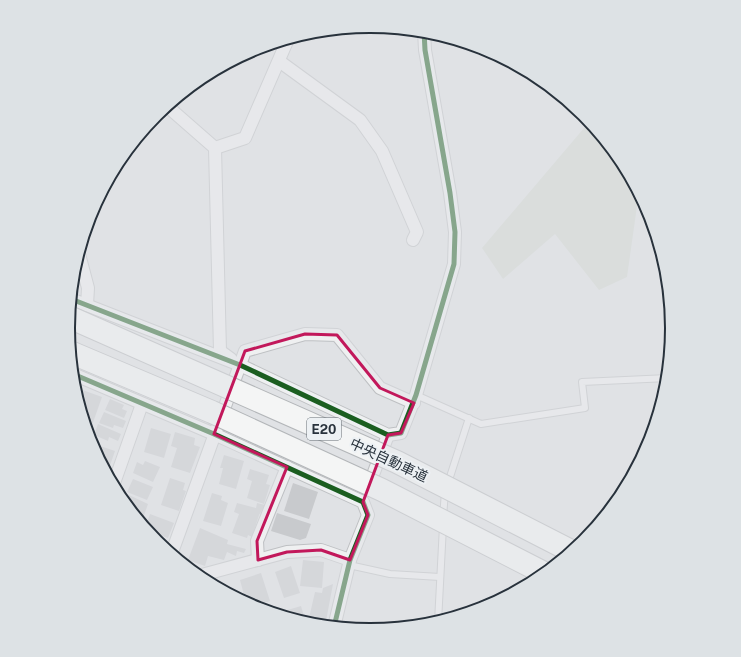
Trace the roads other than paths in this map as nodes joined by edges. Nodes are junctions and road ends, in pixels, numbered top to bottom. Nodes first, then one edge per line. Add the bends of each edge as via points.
1 (425, 38) edge
2 (285, 46) edge
3 (279, 61) junction
4 (172, 110) edge
5 (215, 148) junction
6 (413, 240) dead end
7 (82, 266) edge
8 (77, 301) edge
9 (87, 305) junction
10 (75, 320) edge
11 (77, 355) edge
12 (240, 365) junction
13 (80, 377) edge
14 (661, 378) edge
15 (415, 399) junction
16 (142, 404) junction
17 (469, 418) junction
18 (214, 434) junction
19 (388, 435) junction
20 (287, 467) junction
21 (116, 478) edge
22 (362, 502) junction
23 (173, 548) edge
24 (567, 549) edge
25 (258, 560) junction
26 (350, 562) junction
27 (540, 571) edge
28 (206, 574) edge
29 (440, 577) junction
30 (438, 616) edge
31 (335, 621) edge

1 - 15 street via 450,193 455,250 452,277
2 - 3 street
3 - 5 street via 245,138
3 - 6 street via 360,120 382,151 417,232
4 - 5 street
5 - 12 street via 220,351
7 - 9 street via 88,288
8 - 9 street
9 - 12 street
10 - 24 highway, 中央自動車道 / E20, bridge via 397,462
11 - 27 highway, E20, bridge via 212,412 382,490
12 - 15 street via 245,351 305,334 338,334 380,388
12 - 18 street
12 - 19 street
13 - 16 street
14 - 17 lane via 582,382 585,408 481,424
15 - 17 lane
15 - 19 street via 402,432
16 - 18 street
16 - 21 street
17 - 29 lane via 444,495
18 - 20 street
18 - 23 street
19 - 22 street
20 - 22 street
20 - 25 street via 257,542
22 - 26 street via 368,515
25 - 26 street via 287,552 321,550
25 - 28 street
26 - 29 lane via 390,574
26 - 31 street
29 - 30 lane

